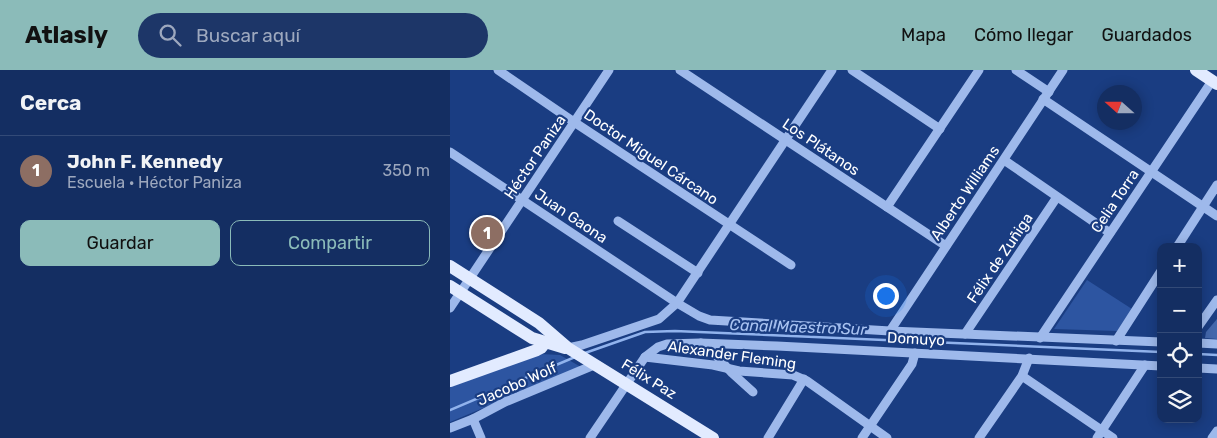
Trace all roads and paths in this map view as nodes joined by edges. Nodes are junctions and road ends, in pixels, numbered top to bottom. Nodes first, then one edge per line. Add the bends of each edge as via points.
1 (498, 70) edge
2 (609, 70) edge
3 (680, 70) edge
4 (832, 70) edge
5 (852, 70) edge
6 (979, 70) edge
7 (1016, 70) edge
8 (1063, 70) edge
9 (1196, 70) edge
10 (1216, 82) edge
11 (1046, 96) junction
12 (574, 122) junction
13 (940, 129) junction
14 (786, 140) junction
15 (450, 152) edge
16 (1004, 160) junction
17 (1151, 172) junction
18 (1217, 185) edge
19 (1057, 197) junction
20 (522, 200) junction
21 (887, 207) junction
22 (1203, 207) junction
23 (1217, 216) edge
24 (618, 221) dead end
25 (729, 226) junction
26 (1110, 233) junction
27 (1180, 243) edge
28 (946, 246) junction
29 (790, 265) dead end
30 (450, 266) edge
31 (698, 273) junction
32 (1157, 277) edge
33 (470, 279) junction
34 (455, 289) edge
35 (1217, 300) edge
36 (677, 303) junction
37 (450, 308) edge
38 (1202, 321) edge
39 (890, 331) junction
40 (965, 334) junction
41 (532, 338) junction
42 (1040, 338) junction
43 (1116, 341) junction
44 (1157, 342) edge
45 (545, 343) junction
46 (700, 343) junction
47 (1202, 344) edge
48 (1217, 344) edge
49 (568, 348) junction
50 (914, 353) junction
51 (645, 357) junction
52 (1029, 358) junction
53 (594, 365) junction
54 (1145, 365) junction
55 (1157, 366) edge
56 (1202, 368) edge
57 (728, 369) junction
58 (1217, 369) edge
59 (1022, 376) junction
60 (451, 377) edge
61 (804, 379) junction
62 (627, 385) junction
63 (753, 392) dead end
64 (473, 419) junction
65 (870, 426) junction
66 (450, 428) edge
67 (1217, 431) edge
68 (1100, 434) edge
69 (481, 438) edge
70 (590, 438) edge
71 (713, 438) edge
72 (768, 438) edge
73 (862, 438) edge
74 (887, 438) edge
75 (979, 438) edge
76 (1113, 438) edge
77 (1212, 438) edge

1 - 12 street, Doctor Miguel Cárcano
2 - 12 street, Héctor Paniza
3 - 14 street, Los Plátanos
4 - 14 street
5 - 13 street
6 - 13 street
7 - 11 street
8 - 11 street, Alberto Williams
9 - 10 main road
10 - 17 street, Celia Torra
11 - 16 street, Alberto Williams
11 - 17 street
12 - 20 street, Héctor Paniza
12 - 25 street, Doctor Miguel Cárcano
13 - 21 street
14 - 21 street, Los Plátanos
14 - 25 street
15 - 20 street, Juan Gaona
16 - 19 street
16 - 28 street, Alberto Williams
17 - 22 street
17 - 26 street, Celia Torra
18 - 22 street
19 - 26 street
19 - 40 street, Félix de Zuñiga
20 - 33 street, Héctor Paniza
20 - 36 street, Juan Gaona
21 - 28 street, Los Plátanos
22 - 23 street
22 - 27 street
24 - 31 street
25 - 29 street, Doctor Miguel Cárcano
25 - 31 street
26 - 42 street, Celia Torra
28 - 39 street, Alberto Williams
30 - 33 main road, Félix Paz
31 - 36 street
32 - 43 street
33 - 34 street, Héctor Paniza
33 - 49 main road, Félix Paz via 539,324
34 - 37 street, Héctor Paniza
34 - 41 main road, Félix Paz
35 - 38 street
36 - 39 street, Juan Gaona via 710,320
36 - 49 street via 659,319
39 - 40 street, Domuyo
40 - 42 street, Domuyo
41 - 45 main road, Félix Paz
41 - 60 main road via 519,350
42 - 43 street, Domuyo
43 - 44 street, Domuyo
45 - 49 main road, Félix Paz
45 - 60 main road via 537,350
46 - 50 street, Domuyo
46 - 51 street, Domuyo via 667,344
46 - 57 street
47 - 48 street
49 - 53 main road, Félix Paz
50 - 52 street, Domuyo
50 - 65 street via 912,364
51 - 57 street, Alexander Fleming
51 - 62 street
52 - 54 street, Domuyo
52 - 59 street
53 - 62 main road, Félix Paz
53 - 64 street, Jacobo Wolf
54 - 55 street, Domuyo
54 - 68 street
56 - 58 street
57 - 61 street, Alexander Fleming via 793,375
57 - 63 street
59 - 68 street
59 - 75 street
61 - 65 street, Alexander Fleming
61 - 72 street
62 - 70 street
62 - 71 main road, Félix Paz
64 - 66 street, Jacobo Wolf
64 - 69 street
65 - 73 street
65 - 74 street, Alexander Fleming
67 - 77 street
68 - 76 street

